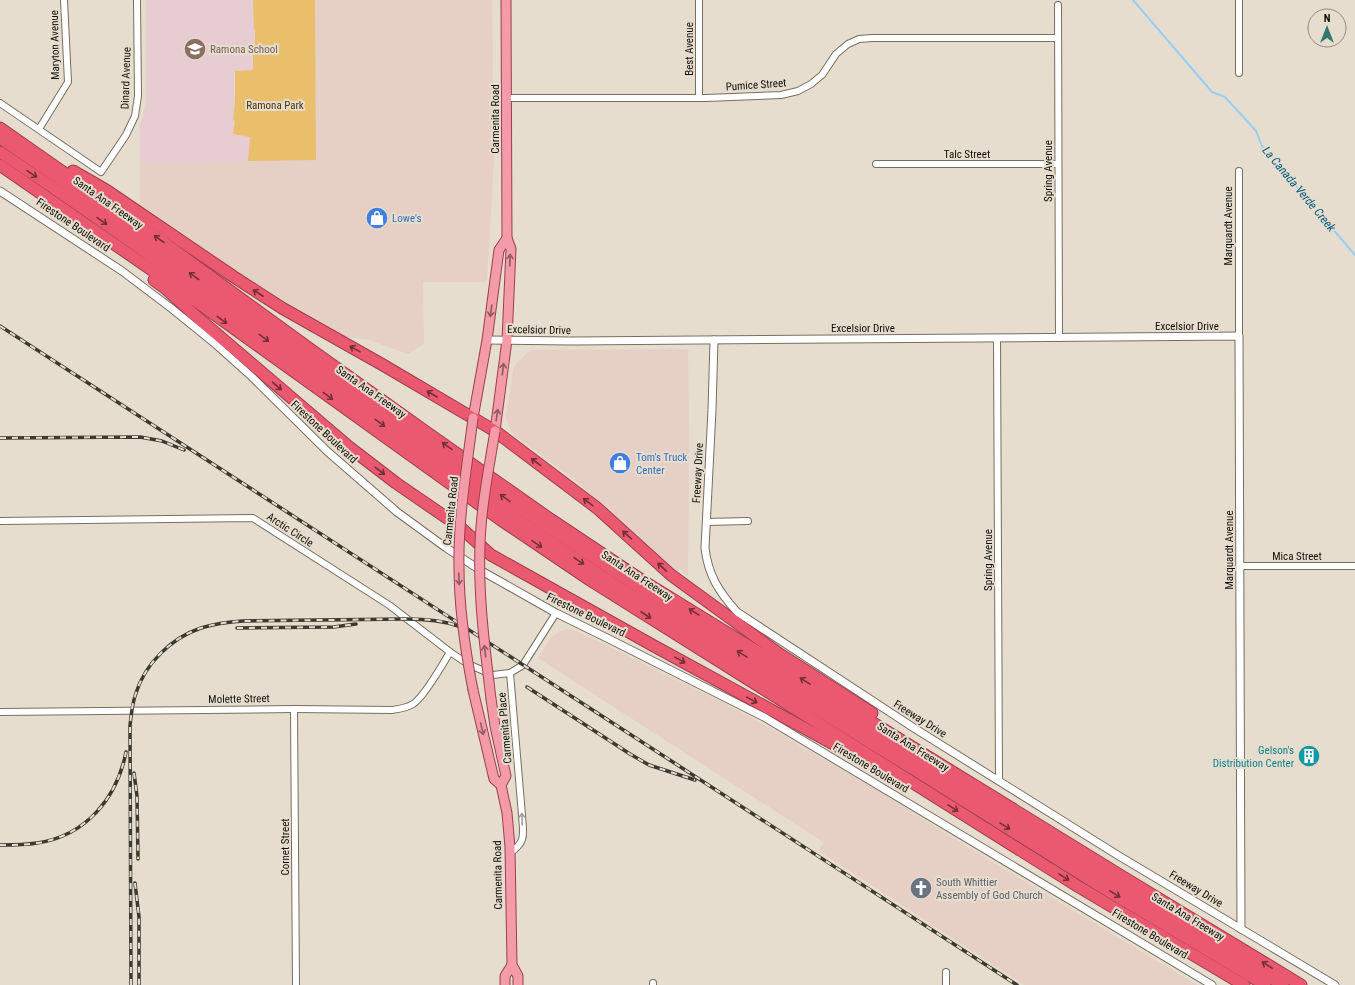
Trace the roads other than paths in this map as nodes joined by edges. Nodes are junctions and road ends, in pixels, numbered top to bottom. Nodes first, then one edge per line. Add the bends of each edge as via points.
1 (64, 0) edge
2 (138, 0) edge
3 (506, 0) edge
4 (699, 0) edge
5 (1239, 0) edge
6 (1058, 5) dead end
7 (1058, 38) junction
8 (1239, 73) dead end
9 (507, 98) junction
10 (699, 98) junction
11 (0, 103) edge
12 (0, 128) edge
13 (39, 129) junction
14 (0, 138) edge
15 (26, 145) junction
16 (0, 152) edge
17 (876, 164) dead end
18 (1058, 164) junction
19 (0, 166) edge
20 (1239, 171) dead end
21 (0, 191) edge
22 (65, 209) junction
23 (507, 238) junction
24 (1240, 336) junction
25 (997, 338) junction
26 (1059, 338) junction
27 (487, 340) junction
28 (507, 340) junction
29 (714, 340) junction
30 (474, 418) junction
31 (495, 431) junction
32 (0, 521) edge
33 (706, 522) junction
34 (748, 522) dead end
35 (460, 526) junction
36 (480, 544) junction
37 (1240, 566) junction
38 (1355, 566) edge
39 (556, 613) junction
40 (450, 652) junction
41 (510, 673) junction
42 (294, 709) junction
43 (0, 712) edge
44 (957, 774) junction
45 (999, 781) junction
46 (501, 785) junction
47 (920, 787) junction
48 (510, 853) junction
49 (1241, 929) junction
50 (512, 965) junction
51 (946, 972) dead end
52 (296, 985) edge
53 (505, 985) edge
54 (518, 985) edge
55 (946, 985) edge
56 (1212, 985) edge
57 (1244, 985) edge
58 (1265, 985) edge
59 (1283, 985) edge
60 (1301, 985) edge
61 (1335, 985) edge

1 - 13 street, Maryton Avenue via 68,82
2 - 13 street, Dinard Avenue via 138,96 135,116 126,135 101,172
3 - 9 main road, Carmenita Road
4 - 10 street, Best Avenue
5 - 8 street
6 - 7 street, Spring Avenue
7 - 10 street, Pumice Street via 865,38 848,44 836,54 822,75 798,91 781,95
7 - 18 street, Spring Avenue
9 - 10 street, Pumice Street
9 - 23 main road, Carmenita Road
11 - 13 street
12 - 15 highway, Santa Ana Freeway
59 -> 14 highway via 960,789 671,609 462,468
30 -> 15 highway via 282,308 106,190
44 -> 15 highway, Santa Ana Freeway via 650,585 550,519
16 -> 58 highway via 132,242 397,435 585,565 668,619
17 - 18 street, Talc Street
18 - 26 street, Spring Avenue
19 - 22 highway
20 - 24 street, Marquardt Avenue
21 - 39 street, Firestone Boulevard via 122,271 213,342 328,452 397,512 480,570
22 -> 35 highway via 112,249 165,288 349,447 396,483
22 -> 47 highway via 501,520 682,638
23 -> 27 main road, Carmenita Road via 498,250
28 -> 23 main road, Carmenita Road via 511,249
24 - 26 street, Excelsior Drive
24 - 37 street, Marquardt Avenue
25 - 26 street, Excelsior Drive
25 - 29 street, Excelsior Drive
25 - 45 street, Spring Avenue
27 - 28 street, Excelsior Drive
27 - 30 main road, Carmenita Road
28 - 29 street, Excelsior Drive
31 -> 28 main road, Carmenita Road
29 - 33 street, Freeway Drive
30 - 31 highway
30 - 35 main road, Carmenita Road, bridge
31 - 36 main road, Carmenita Road, bridge
44 -> 31 highway via 872,713 778,653 705,601 670,575 597,508
32 - 40 street, Arctic Circle via 253,518 388,605
33 - 34 street
33 - 45 street, Freeway Drive via 705,548 710,570 723,596 737,612
35 - 36 highway
35 -> 46 main road, Carmenita Road, bridge via 458,565 465,649 494,779
46 -> 36 main road, Carmenita Road, bridge via 506,776 491,699 482,616
36 -> 47 highway via 491,555 660,650 839,747
37 - 38 street, Mica Street
37 - 49 street, Marquardt Avenue
39 - 41 street via 523,665
39 - 56 street, Firestone Boulevard via 764,717
40 - 41 street, Arctic Circle via 468,664 494,675
40 - 42 street, Molette Street via 414,704 392,710
48 -> 41 street, Carmenita Place via 521,844 523,833
42 - 43 street, Molette Street
42 - 52 street, Cornet Street
60 -> 44 highway, Santa Ana Freeway
45 - 49 street, Freeway Drive
46 - 48 main road, Carmenita Road via 507,813
47 -> 57 highway via 1079,887
48 - 50 main road, Carmenita Road
49 - 61 street, Freeway Drive
50 - 53 main road, Carmenita Road via 505,976
50 - 54 main road, Carmenita Road via 518,976
51 - 55 street

